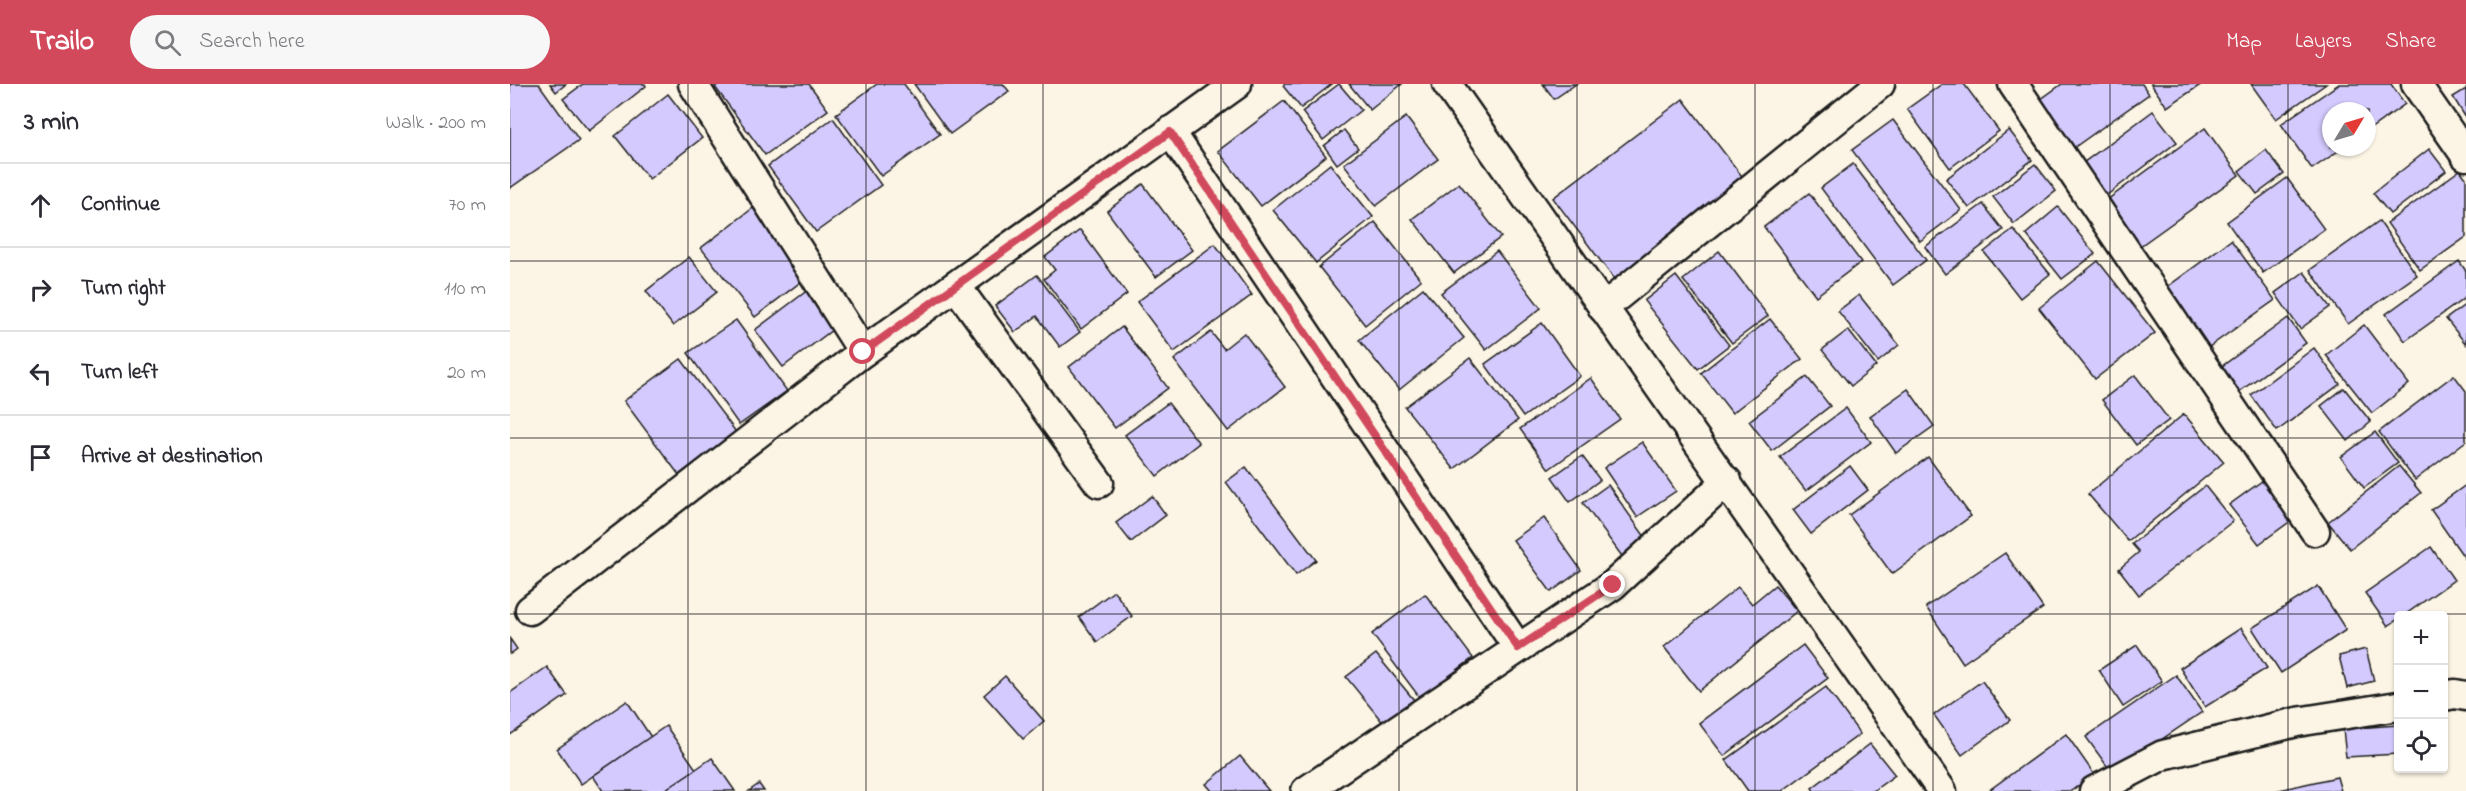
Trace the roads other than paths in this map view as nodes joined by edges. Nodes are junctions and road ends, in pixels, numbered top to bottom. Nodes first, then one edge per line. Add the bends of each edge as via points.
1 (693, 84) edge
2 (1237, 84) edge
3 (1447, 84) edge
4 (1880, 84) edge
5 (2013, 84) edge
6 (2416, 84) edge
7 (1170, 132) junction
8 (2466, 156) edge
9 (956, 286) junction
10 (1603, 308) junction
11 (863, 352) junction
12 (1727, 481) junction
13 (1099, 483) dead end
14 (2315, 531) dead end
15 (530, 610) dead end
16 (1518, 648) junction
17 (2448, 695) edge
18 (2466, 696) edge
19 (2394, 707) edge
20 (1306, 791) edge
21 (1942, 791) edge
22 (2094, 791) edge

1 - 11 street
2 - 7 street
3 - 10 street
4 - 10 street
5 - 14 street
6 - 8 street
7 - 9 street
7 - 16 street
9 - 11 street
9 - 13 street
10 - 12 street
11 - 15 street
12 - 16 street via 1613,585
12 - 21 street
16 - 20 street
17 - 18 street
19 - 22 street via 2297,722 2163,755

